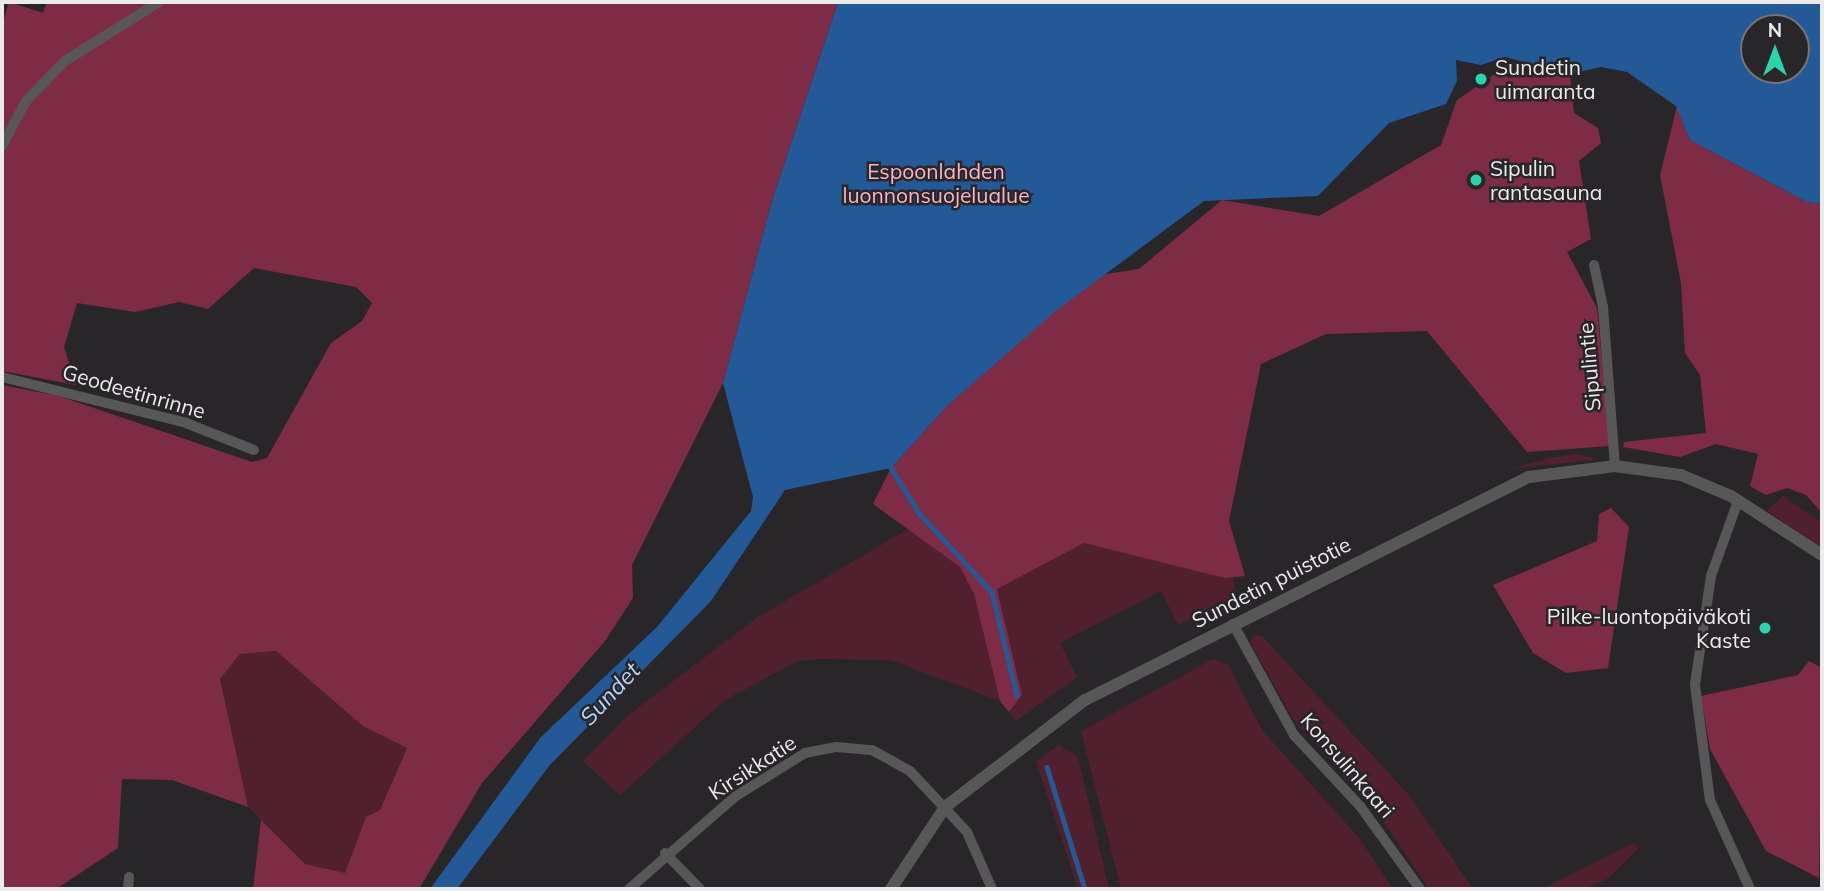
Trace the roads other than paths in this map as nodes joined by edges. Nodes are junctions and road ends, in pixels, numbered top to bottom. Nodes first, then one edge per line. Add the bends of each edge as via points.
1 (159, 2) edge
2 (2, 146) edge
3 (1594, 265) dead end
4 (2, 377) edge
5 (254, 450) dead end
6 (1615, 466) junction
7 (1738, 501) junction
8 (1822, 555) edge
9 (1233, 624) junction
10 (945, 807) junction
11 (665, 853) junction
12 (629, 889) edge
13 (700, 889) edge
14 (891, 889) edge
15 (992, 889) edge
16 (1420, 889) edge
17 (1750, 889) edge

1 - 2 street via 65,61 26,101
3 - 6 street, Sipulintie via 1603,307
4 - 5 street, Geodeetinrinne via 186,423
6 - 7 street, Sundetin puistotie via 1681,475
6 - 9 street, Sundetin puistotie via 1554,471 1493,490
7 - 8 street, Sundetin puistotie
7 - 17 street via 1711,576 1695,685 1710,800
9 - 10 street, Sundetin puistotie via 1085,700
9 - 16 street, Konsulinkaari via 1294,735 1360,806
10 - 11 street, Kirsikkatie via 887,757 858,747 823,748 736,796
10 - 14 street, Sundetin puistotie
10 - 15 street, Kirsikkatie via 967,832
11 - 12 street, Kirsikkatie
11 - 13 street

